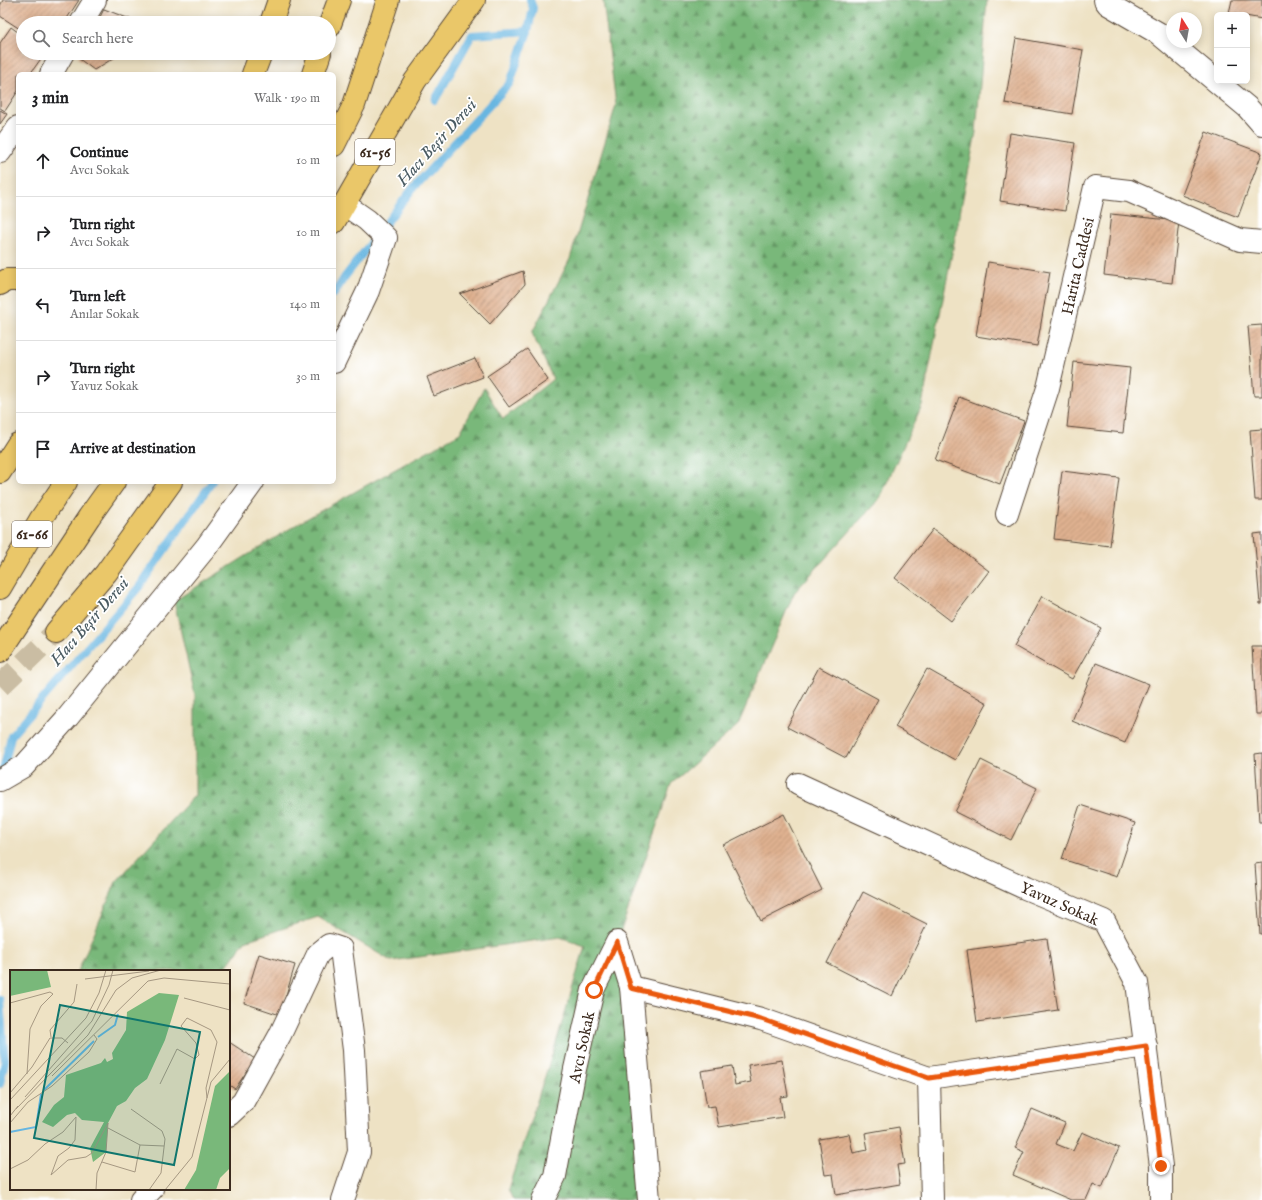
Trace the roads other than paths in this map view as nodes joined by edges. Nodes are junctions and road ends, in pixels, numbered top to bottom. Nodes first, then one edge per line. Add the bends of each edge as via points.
1 (95, 0) edge
2 (279, 0) edge
3 (339, 0) edge
4 (388, 0) edge
5 (474, 0) edge
6 (1105, 0) edge
7 (85, 16) edge
8 (273, 16) edge
9 (333, 16) edge
10 (59, 60) edge
11 (258, 60) edge
12 (318, 60) edge
13 (52, 72) edge
14 (254, 72) edge
15 (314, 72) edge
16 (1262, 124) edge
17 (16, 130) edge
18 (336, 141) edge
19 (0, 152) edge
20 (339, 213) edge
21 (1262, 242) edge
22 (16, 280) edge
23 (0, 284) edge
24 (336, 358) edge
25 (16, 447) edge
26 (0, 472) edge
27 (65, 484) edge
28 (113, 484) edge
29 (169, 484) edge
30 (252, 484) edge
31 (1007, 514) dead end
32 (0, 588) edge
33 (56, 632) tunnel mouth
34 (0, 651) edge
35 (0, 780) edge
36 (798, 784) dead end
37 (631, 988) junction
38 (1146, 1046) junction
39 (929, 1078) junction
40 (230, 1114) edge
41 (151, 1190) edge
42 (141, 1200) edge
43 (343, 1200) edge
44 (544, 1200) edge
45 (649, 1200) edge
46 (932, 1200) edge
47 (1161, 1200) edge

1 - 7 street
2 - 8 main road
3 - 9 main road
4 - 18 main road via 354,105
5 - 20 main road, 61-56 via 415,82
6 - 16 street via 1158,33 1241,102
10 - 13 street
11 - 14 main road
12 - 15 main road
17 - 19 street
20 - 24 street via 367,220 386,238 368,292
21 - 31 street, Harita Caddesi via 1240,240 1129,191 1095,187 1048,388
22 - 23 main road via 7,280
25 - 26 main road
27 - 32 main road, 61-66
28 - 34 main road
29 - 33 main road via 106,573
30 - 35 street via 207,546 68,717 24,766
36 - 38 street, Yavuz Sokak via 1024,888 1104,921 1137,984
37 - 39 street via 761,1019
37 - 44 street, Avcı Sokak via 617,942 594,990 575,1069 555,1176
37 - 45 street, Avcı Sokak
38 - 39 street
38 - 47 street, Yavuz Sokak via 1161,1166
39 - 46 street
40 - 43 street via 243,1102 283,1028 318,954 329,945 341,949 354,1050 359,1152
41 - 42 street

